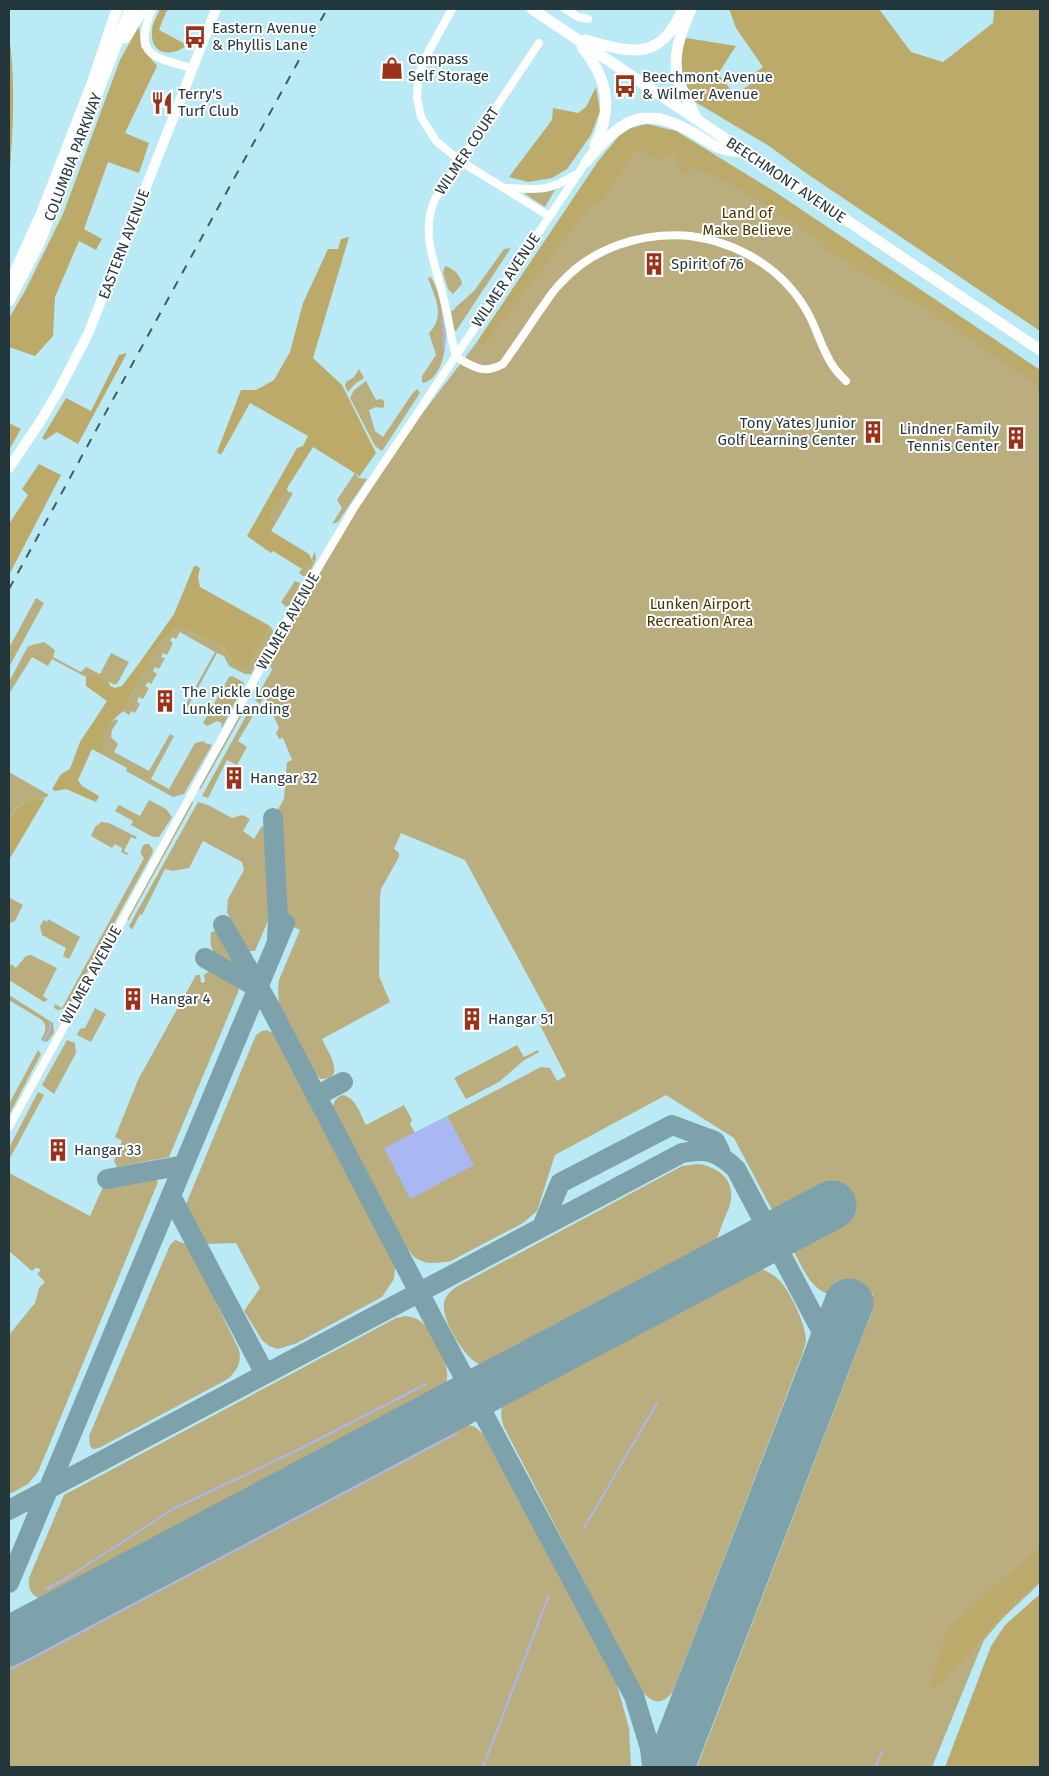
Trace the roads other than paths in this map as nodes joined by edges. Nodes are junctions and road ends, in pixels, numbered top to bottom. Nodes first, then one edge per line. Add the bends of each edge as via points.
1 (116, 9) edge
2 (130, 9) edge
3 (143, 9) edge
4 (152, 9) edge
5 (216, 9) edge
6 (452, 9) edge
7 (532, 9) edge
8 (565, 9) edge
9 (683, 9) edge
10 (692, 9) edge
11 (588, 19) dead end
12 (573, 37) junction
13 (539, 43) dead end
14 (110, 63) junction
15 (191, 68) junction
16 (697, 120) junction
17 (748, 154) junction
18 (460, 161) junction
19 (586, 162) junction
20 (577, 174) junction
21 (504, 188) junction
22 (549, 216) junction
23 (9, 285) edge
24 (9, 301) edge
25 (1040, 350) edge
26 (456, 357) junction
27 (846, 381) dead end
28 (9, 468) edge
29 (9, 1127) edge

1 - 23 highway, COLUMBIA PARKWAY via 92,84 42,212
2 - 14 highway, COLUMBIA PARKWAY
3 - 14 highway
4 - 15 street via 144,30 148,50 158,59
5 - 15 main road, EASTERN AVENUE
6 - 18 street via 422,65 417,98 421,117 436,141
7 - 12 highway, BEECHMONT AVENUE
8 - 11 street
9 - 12 highway via 664,40 644,49 621,50
10 - 16 highway via 678,45 677,67 680,83
12 - 16 highway, BEECHMONT AVENUE
12 - 19 highway via 598,71 607,108 602,132
13 - 18 street, WILMER COURT
14 - 24 highway, COLUMBIA PARKWAY via 39,244
15 - 28 main road, EASTERN AVENUE via 88,334 59,390
16 - 17 highway, BEECHMONT AVENUE
17 - 19 highway via 719,148 663,118 643,117 625,123 609,135
17 - 25 highway, BEECHMONT AVENUE
18 - 21 street
18 - 26 street, WILMER COURT via 433,203 428,239
19 - 20 street, WILMER AVENUE
20 - 21 street via 561,184 539,190
20 - 22 street, WILMER AVENUE
21 - 22 street
22 - 26 street, WILMER AVENUE
26 - 27 street via 479,370 493,370 503,364 558,286 584,263 628,241 662,235 690,236 734,247 760,261 783,280 809,316 832,366
26 - 29 street, WILMER AVENUE via 355,506 282,629

